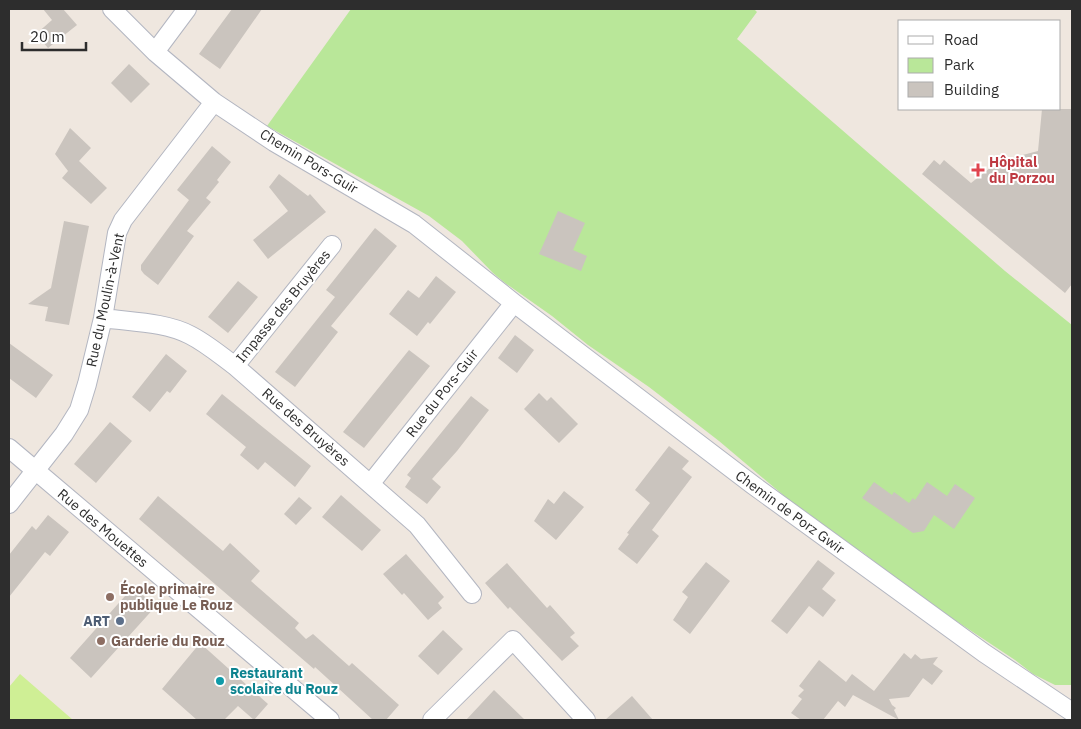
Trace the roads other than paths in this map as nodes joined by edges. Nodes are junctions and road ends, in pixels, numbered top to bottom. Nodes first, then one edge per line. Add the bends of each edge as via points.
1 (112, 9) edge
2 (187, 9) edge
3 (155, 52) junction
4 (214, 102) junction
5 (332, 245) dead end
6 (514, 303) junction
7 (103, 318) junction
8 (235, 366) junction
9 (9, 448) edge
10 (36, 471) junction
11 (371, 484) junction
12 (9, 504) edge
13 (472, 594) dead end
14 (1072, 712) edge
15 (330, 720) edge
16 (432, 720) edge
17 (586, 720) edge

1 - 3 street, Chemin Pors-Guir
2 - 3 street
3 - 4 street, Chemin Pors-Guir
4 - 6 street, Chemin Pors-Guir via 274,142 414,224
4 - 7 street, Rue du Moulin-à-Vent via 123,220
5 - 8 street, Impasse des Bruyères
6 - 11 street, Rue du Pors-Guir
6 - 14 street, Chemin de Porz Gwir via 775,502 984,653
7 - 8 street, Rue des Bruyères via 181,331 203,342
7 - 10 street, Rue du Moulin-à-Vent via 79,410
8 - 11 street, Rue des Bruyères
9 - 10 street, Rue des Mouettes
10 - 12 street, Rue du Moulin-à-Vent
10 - 15 street, Rue des Mouettes
11 - 13 street, Rue des Bruyères via 417,525
16 - 17 street via 513,640

